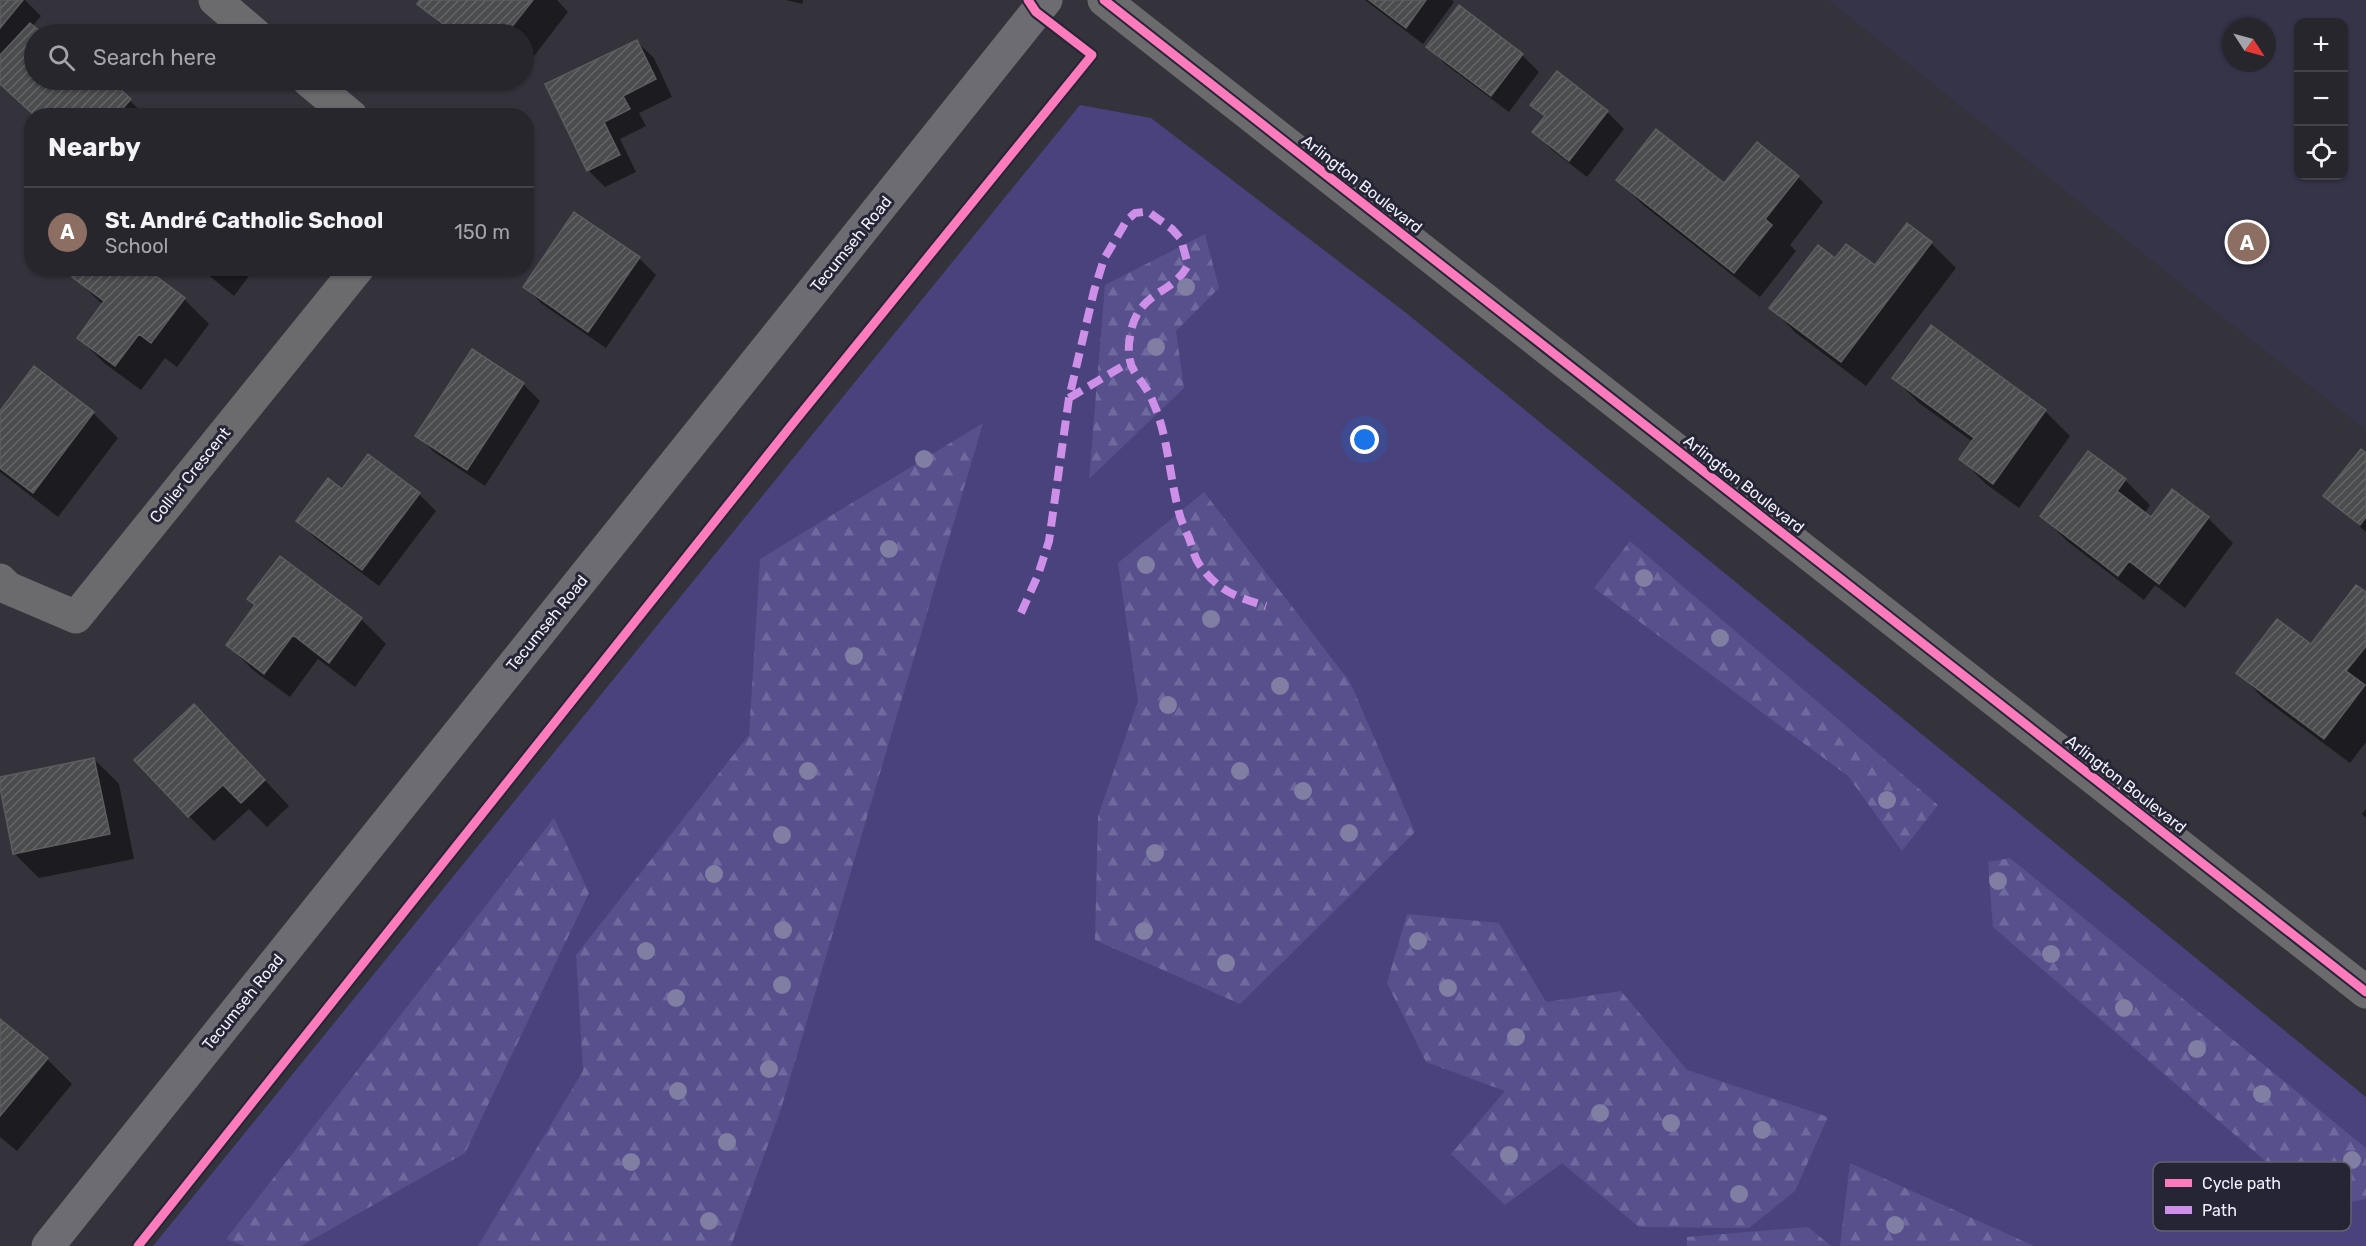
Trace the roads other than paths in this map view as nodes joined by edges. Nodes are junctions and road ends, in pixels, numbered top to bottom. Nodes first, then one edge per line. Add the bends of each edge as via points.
1 (215, 0) edge
2 (1046, 0) edge
3 (1104, 0) edge
4 (243, 24) edge
5 (321, 90) edge
6 (342, 108) edge
7 (352, 276) edge
8 (0, 580) edge
9 (2366, 992) edge
10 (48, 1246) edge

1 - 4 street
2 - 10 main road, Tecumseh Road
3 - 9 street, Arlington Boulevard
5 - 6 street
7 - 8 street, Collier Crescent via 76,617 8,588

